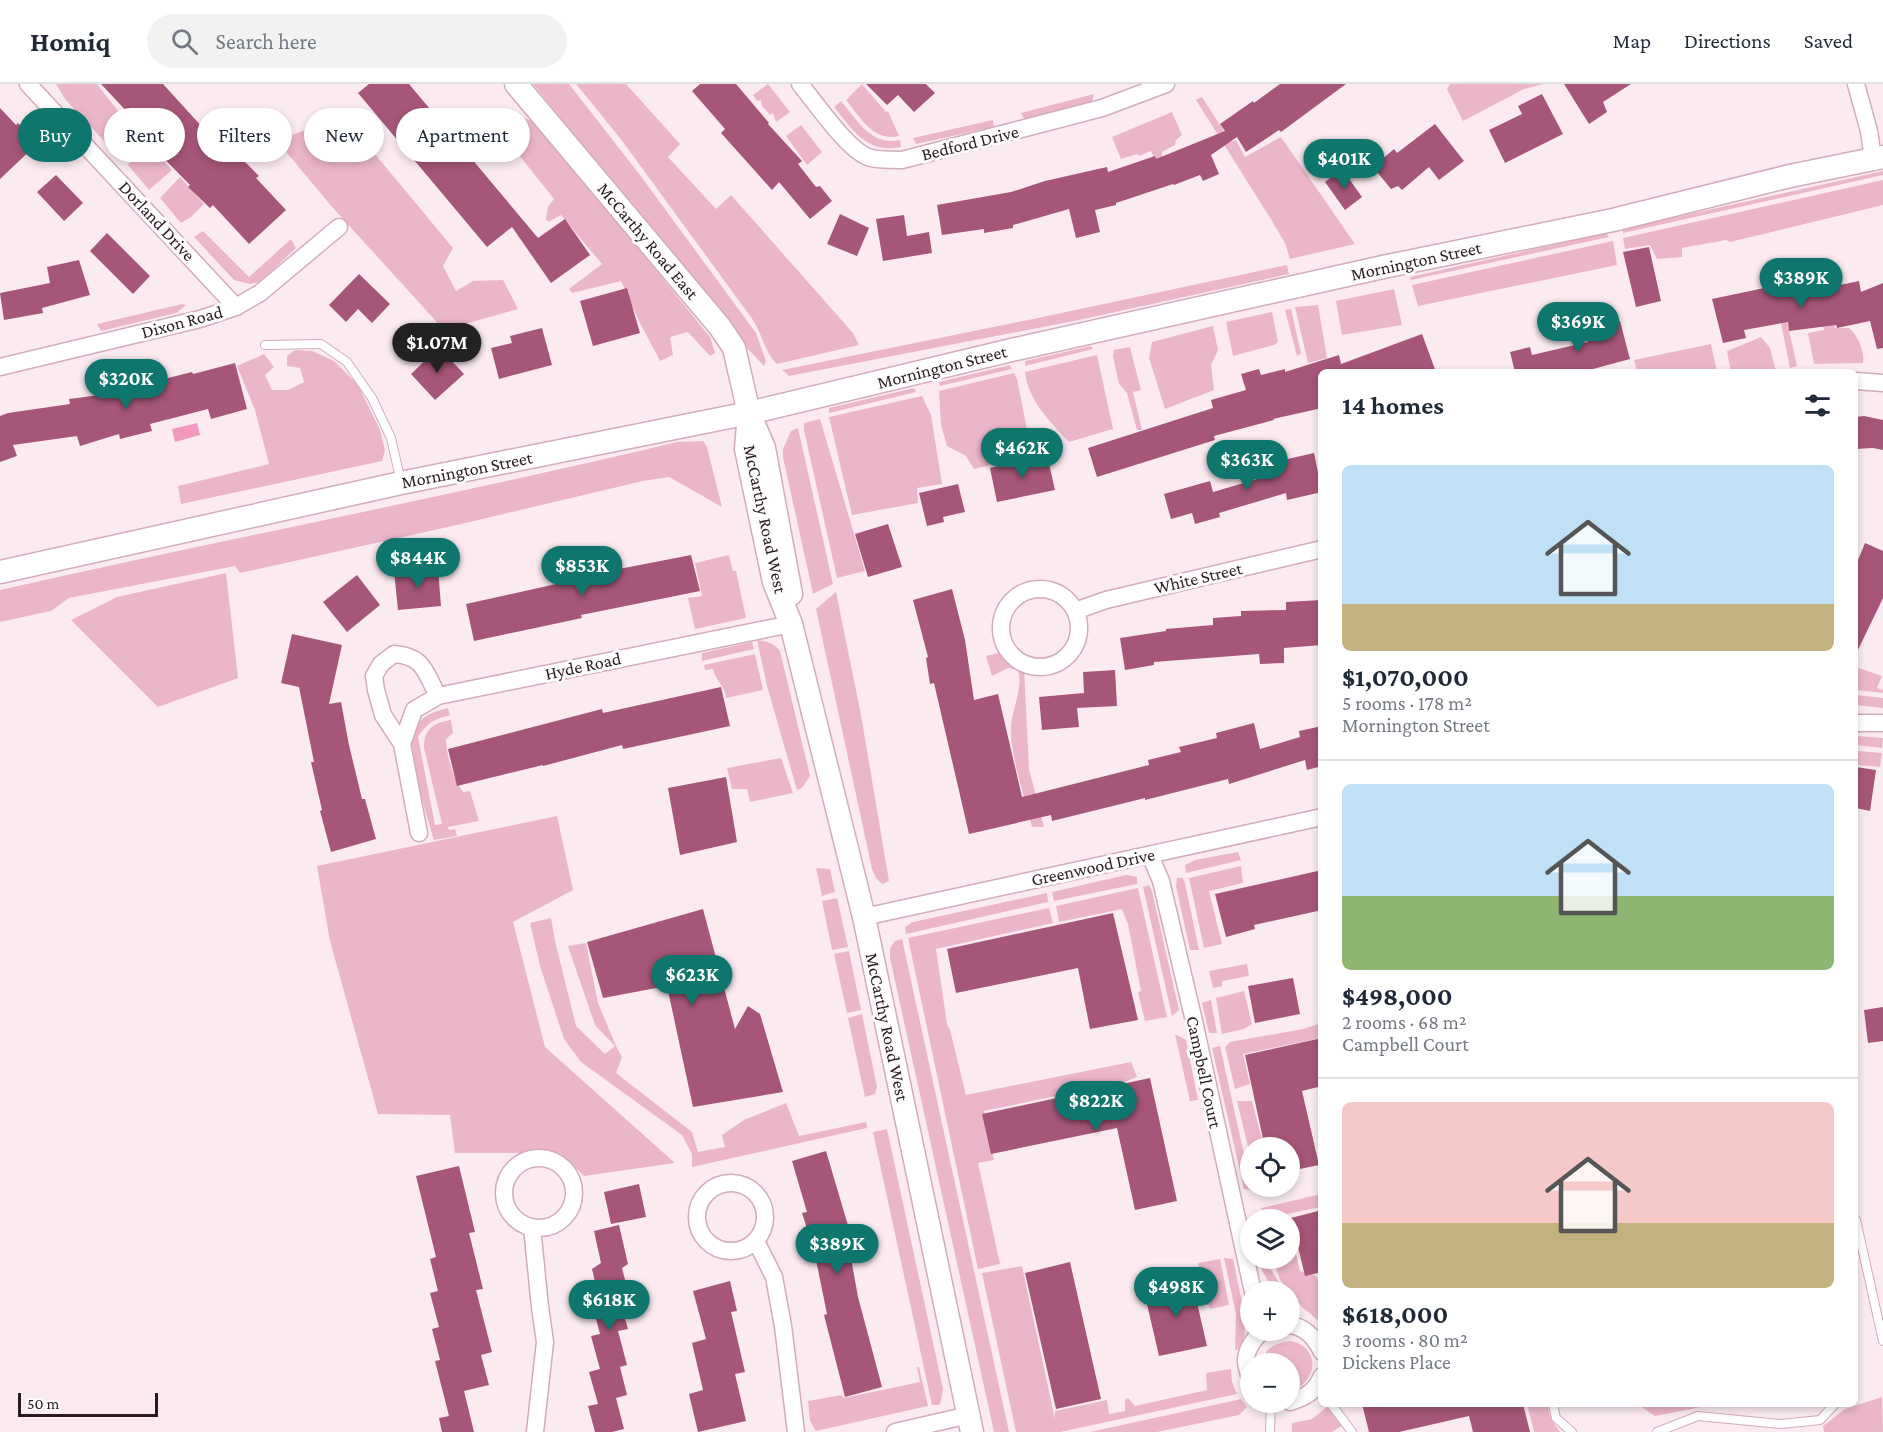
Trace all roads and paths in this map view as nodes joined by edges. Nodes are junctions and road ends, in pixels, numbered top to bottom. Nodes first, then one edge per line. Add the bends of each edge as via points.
1 (28, 84) edge
2 (516, 84) edge
3 (800, 84) edge
4 (1166, 84) edge
5 (1856, 84) edge
6 (1878, 158) edge
7 (339, 227) dead end
8 (236, 307) junction
9 (265, 345) dead end
10 (0, 367) edge
11 (1858, 381) edge
12 (1883, 383) edge
13 (749, 413) junction
14 (401, 483) junction
15 (1318, 550) edge
16 (0, 572) edge
17 (1075, 611) junction
18 (791, 624) junction
19 (438, 696) junction
20 (1858, 723) edge
21 (1883, 723) edge
22 (402, 744) junction
23 (1318, 818) edge
24 (419, 833) dead end
25 (1150, 855) junction
26 (864, 917) junction
27 (532, 1227) junction
28 (1858, 1230) edge
29 (756, 1241) junction
30 (1865, 1263) junction
31 (1858, 1265) edge
32 (1251, 1281) edge
33 (1300, 1329) edge
34 (1883, 1341) edge
35 (1318, 1343) edge
36 (1318, 1387) edge
37 (1300, 1398) edge
38 (1333, 1407) edge
39 (1554, 1407) edge
40 (1832, 1407) edge
41 (1270, 1413) edge
42 (970, 1424) edge
43 (535, 1432) edge
44 (796, 1432) edge
45 (895, 1432) edge
46 (1270, 1432) edge
47 (1352, 1432) edge
48 (1572, 1432) edge
49 (1657, 1432) edge

1 - 8 street, Dorland Drive
2 - 13 main road, McCarthy Road East via 720,327 734,348
3 - 4 street, Bedford Drive via 861,153 870,158 902,160 1102,108
5 - 6 street
6 - 13 main road, Mornington Street via 1614,220 1016,349
7 - 8 street, Dixon Road via 260,293
8 - 10 street, Dixon Road
9 - 14 lane via 321,344 347,362 372,398 391,438
11 - 12 street
13 - 14 main road, Mornington Street
13 - 18 main road, McCarthy Road West via 764,448 791,587
14 - 16 main road, Mornington Street
15 - 17 street, White Street via 1106,600
17 - 17 street via 1054,592 1028,591 1005,609 1001,627 1005,646 1029,665 1056,663 1068,656 1078,636
18 - 19 street, Hyde Road
18 - 26 main road, McCarthy Road West
19 - 22 street, Hyde Road via 414,710
19 - 22 street via 416,658 394,654 381,664 374,676 376,690 384,715
20 - 21 street
22 - 24 street
23 - 25 street, Greenwood Drive
25 - 26 street, Greenwood Drive
25 - 32 street, Campbell Court via 1161,881
26 - 42 main road, McCarthy Road West
27 - 27 street via 555,1224 570,1208 573,1186 564,1168 555,1161 528,1159 517,1165 504,1186 513,1216
27 - 43 street via 545,1342
28 - 30 lane
29 - 29 street via 765,1219 756,1193 730,1183 714,1187 705,1195 697,1211 697,1223 707,1241 734,1251
29 - 44 street via 774,1277
30 - 31 lane
30 - 34 lane
33 - 35 street
36 - 37 street
38 - 47 lane
39 - 48 lane via 1556,1418
40 - 49 lane via 1820,1420 1781,1424 1698,1416
41 - 46 lane
42 - 45 street

